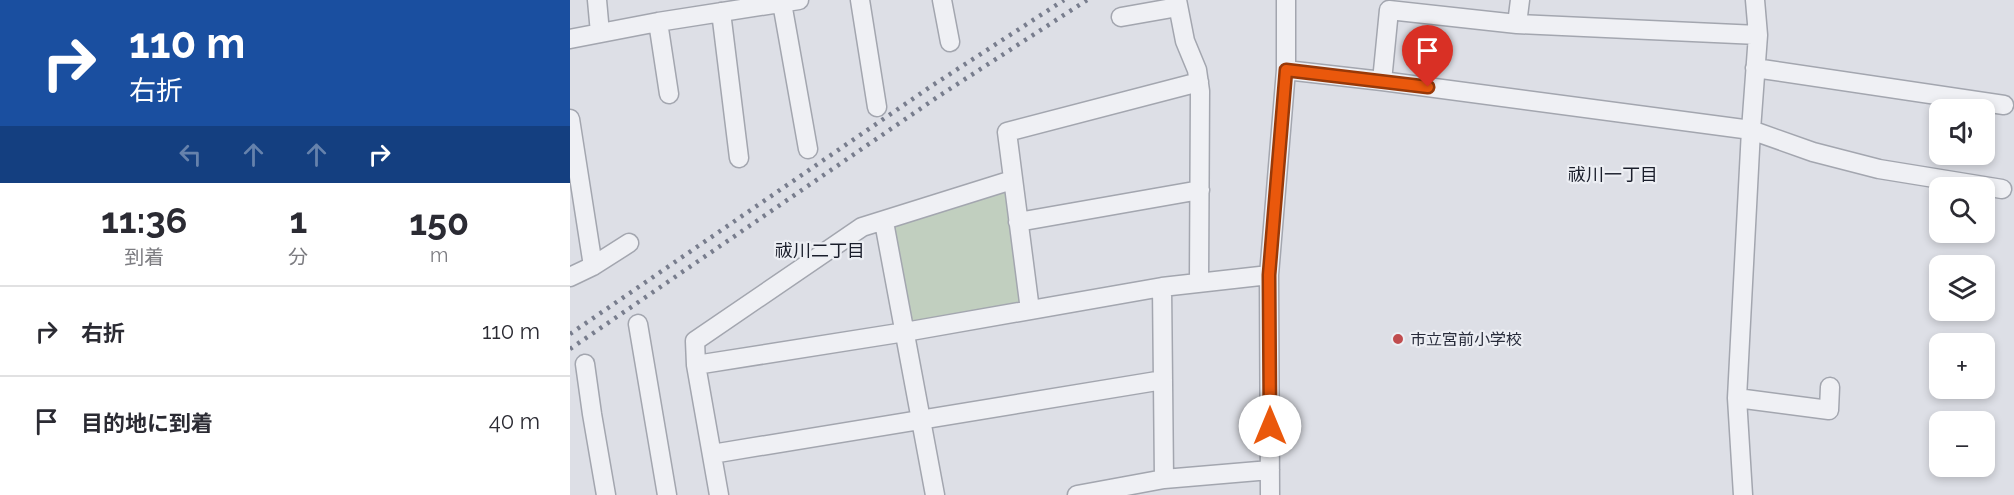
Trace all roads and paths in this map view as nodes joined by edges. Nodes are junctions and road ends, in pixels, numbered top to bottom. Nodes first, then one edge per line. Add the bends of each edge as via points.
1 (597, 0) edge
2 (860, 0) edge
3 (942, 0) edge
4 (1286, 0) edge
5 (1520, 0) edge
6 (1755, 0) edge
7 (790, 2) edge
8 (1177, 3) edge
9 (727, 8) edge
10 (1122, 17) dead end
11 (658, 22) junction
12 (1517, 24) junction
13 (600, 33) junction
14 (1758, 36) junction
15 (570, 39) edge
16 (950, 42) dead end
17 (1755, 68) junction
18 (1286, 70) junction
19 (1382, 81) junction
20 (1199, 82) junction
21 (669, 94) dead end
22 (2004, 105) dead end
23 (878, 107) dead end
24 (570, 119) edge
25 (1751, 130) junction
26 (807, 149) dead end
27 (739, 158) dead end
28 (1012, 180) junction
29 (2002, 189) dead end
30 (1200, 190) junction
31 (884, 222) junction
32 (1018, 222) junction
33 (629, 243) dead end
34 (593, 266) junction
35 (1269, 275) junction
36 (570, 277) edge
37 (1199, 281) junction
38 (1162, 287) junction
39 (1030, 310) junction
40 (638, 324) dead end
41 (904, 332) junction
42 (585, 364) dead end
43 (696, 365) junction
44 (1162, 380) junction
45 (1830, 387) dead end
46 (1737, 398) junction
47 (921, 420) junction
48 (712, 454) junction
49 (1270, 470) junction
50 (1164, 479) junction
51 (606, 495) edge
52 (667, 495) edge
53 (719, 495) edge
54 (934, 495) edge
55 (1077, 495) edge
56 (1270, 495) edge
57 (1743, 495) edge

1 - 13 street
2 - 23 street
3 - 16 street
4 - 18 street
5 - 12 street
6 - 14 street
7 - 9 street
7 - 26 street
8 - 10 street
8 - 20 street
9 - 11 street
9 - 27 street
11 - 13 street
11 - 21 street
12 - 14 street
12 - 19 street via 1389,10
13 - 15 street
14 - 17 street
17 - 22 street
17 - 25 street
18 - 19 street
18 - 35 street
19 - 25 street
20 - 28 street via 1007,132
20 - 30 street
24 - 34 street
25 - 29 street via 1879,169
25 - 46 street
28 - 31 street
28 - 32 street
30 - 32 street
30 - 37 street
31 - 41 street
31 - 43 street via 862,227 695,340
32 - 39 street
33 - 34 street
34 - 36 street
35 - 37 street
35 - 49 street
37 - 38 street
38 - 39 street
38 - 44 street
39 - 41 street
40 - 52 street
41 - 43 street
41 - 47 street
42 - 51 street
43 - 48 street
44 - 47 street
44 - 50 street
45 - 46 street via 1829,410
46 - 57 street
47 - 48 street
47 - 54 street
48 - 53 street
49 - 50 street
49 - 56 street
50 - 55 street

